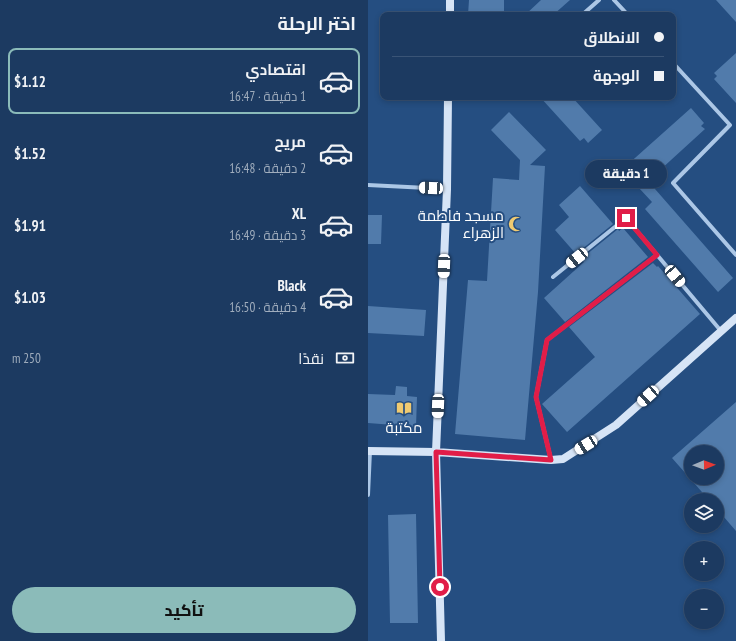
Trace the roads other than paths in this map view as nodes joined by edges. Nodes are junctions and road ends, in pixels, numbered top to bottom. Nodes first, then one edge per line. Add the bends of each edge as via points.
1 (450, 0) edge
2 (599, 0) edge
3 (614, 0) edge
4 (450, 12) edge
5 (585, 12) edge
6 (625, 12) edge
7 (676, 66) edge
8 (448, 100) edge
9 (730, 125) junction
10 (736, 126) edge
11 (368, 185) edge
12 (447, 189) junction
13 (657, 255) junction
14 (736, 255) edge
15 (553, 277) dead end
16 (736, 318) edge
17 (721, 331) junction
18 (369, 451) edge
19 (436, 452) junction
20 (551, 460) junction
21 (368, 495) edge
22 (441, 641) edge

1 - 4 street
2 - 5 street
3 - 6 street
7 - 9 street
8 - 12 street
9 - 10 street
9 - 14 street via 673,183
11 - 12 street
12 - 19 street
13 - 15 street via 626,218
13 - 17 street
13 - 20 street via 547,340 536,397
16 - 17 street
17 - 20 street via 616,425 563,459
18 - 19 street
18 - 21 street
19 - 20 street
19 - 22 street

